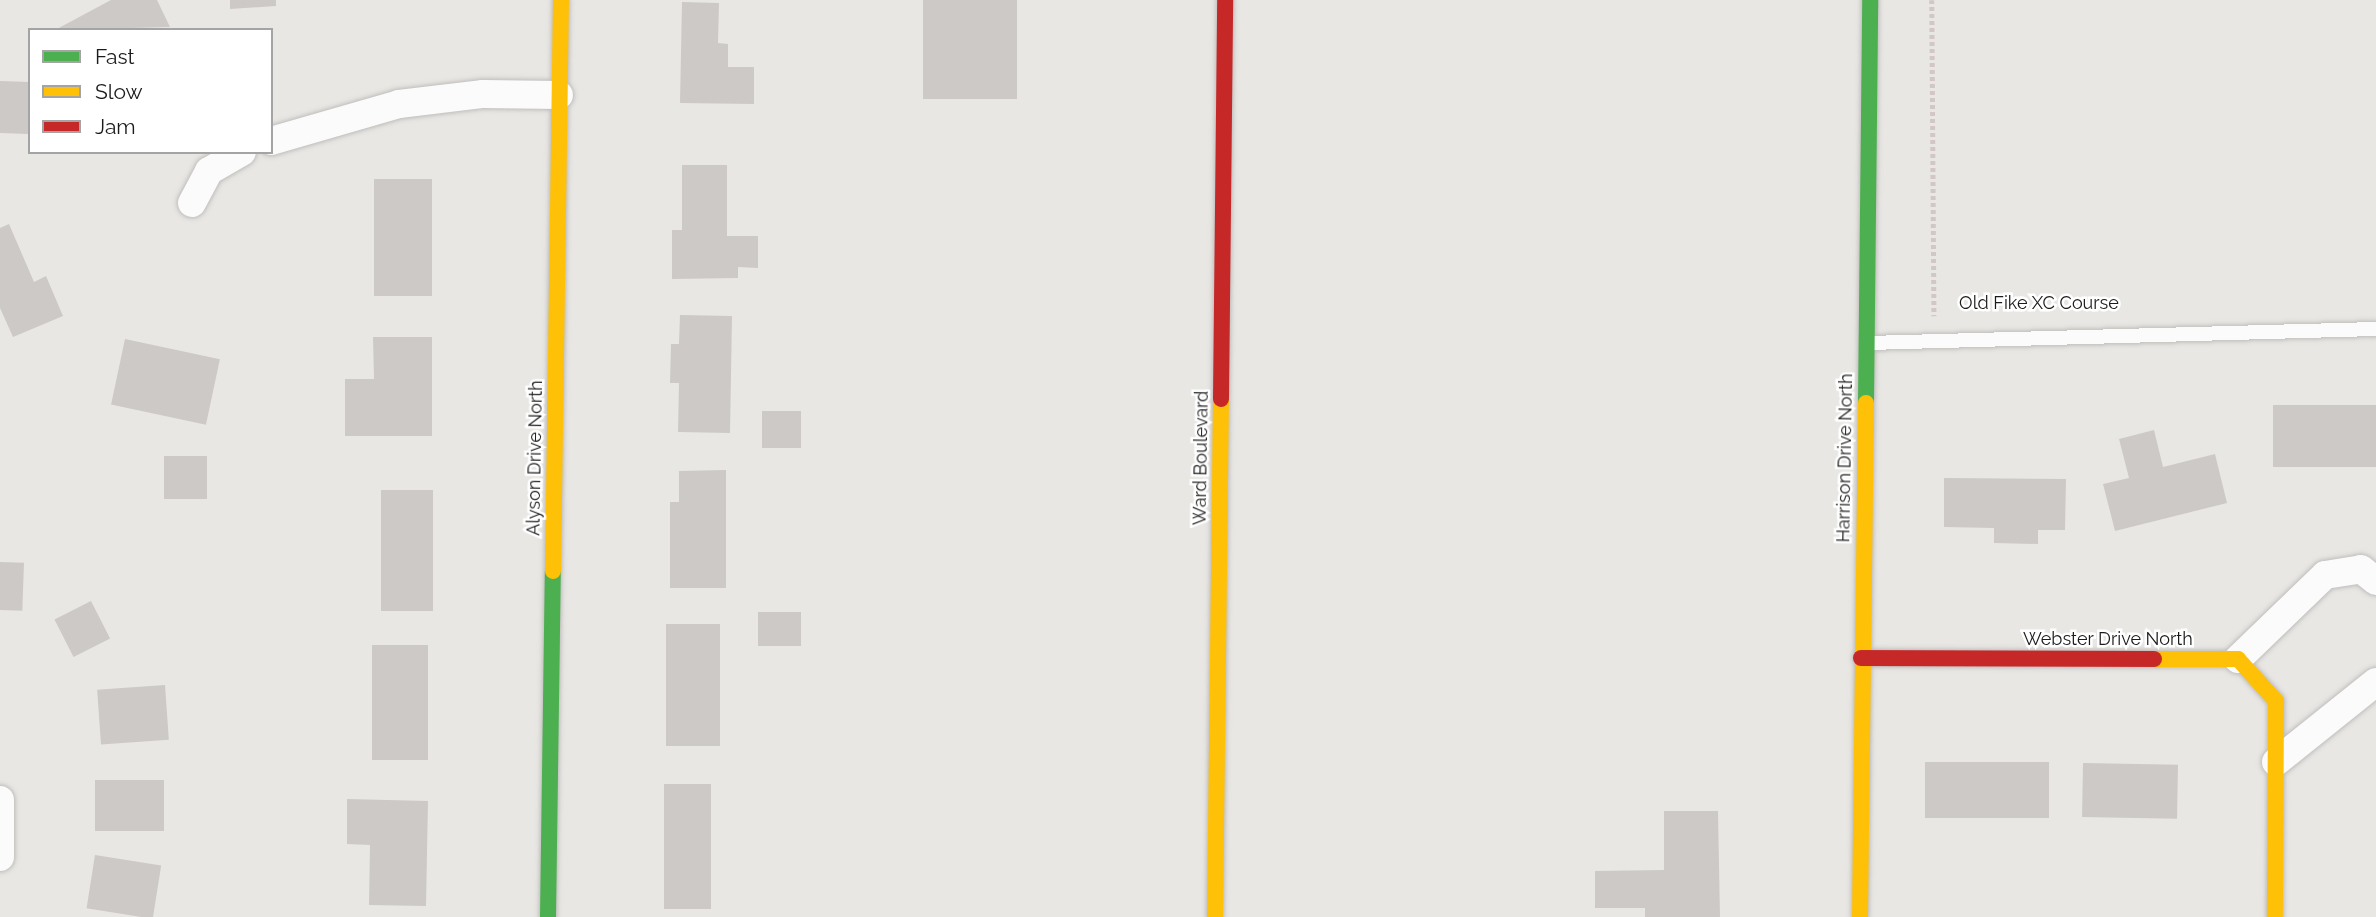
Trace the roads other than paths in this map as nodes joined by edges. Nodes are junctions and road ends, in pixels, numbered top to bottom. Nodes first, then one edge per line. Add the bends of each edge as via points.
1 (561, 0) edge
2 (1225, 0) edge
3 (1870, 0) edge
4 (559, 96) junction
5 (273, 140) edge
6 (239, 154) edge
7 (192, 203) dead end
8 (2376, 329) edge
9 (1866, 343) junction
10 (2376, 581) edge
11 (1861, 658) junction
12 (2238, 659) junction
13 (2376, 682) edge
14 (2276, 762) junction
15 (0, 800) edge
16 (0, 857) edge
17 (548, 917) edge
18 (1215, 917) edge
19 (1860, 917) edge
20 (2275, 917) edge

1 - 4 street, Alyson Drive North
2 - 18 street, Ward Boulevard
3 - 9 street, Harrison Drive North
4 - 5 street via 483,94 399,104
4 - 17 street, Alyson Drive North
6 - 7 street via 209,171
8 - 9 lane
9 - 11 street, Harrison Drive North
10 - 12 street via 2361,569 2335,570
11 - 12 street, Webster Drive North
11 - 19 street, Harrison Drive North
12 - 14 street via 2276,701
13 - 14 street
14 - 20 street
15 - 16 street

